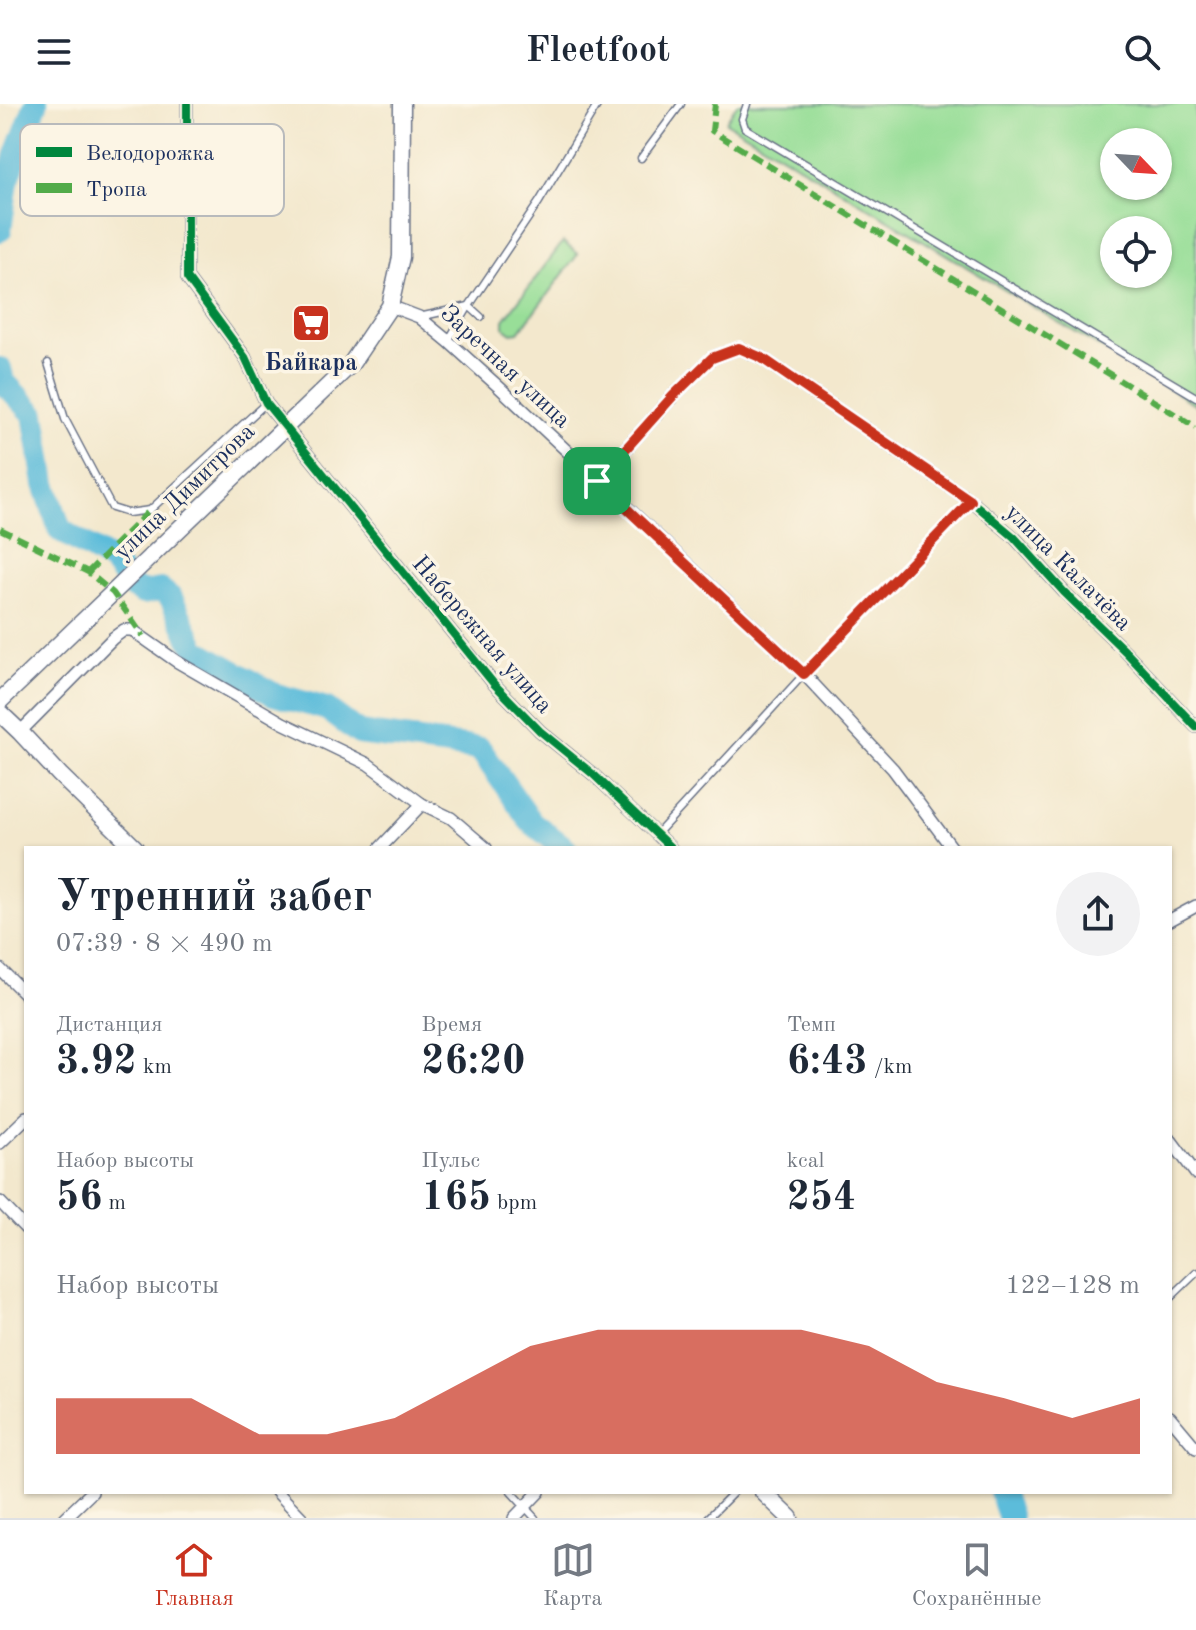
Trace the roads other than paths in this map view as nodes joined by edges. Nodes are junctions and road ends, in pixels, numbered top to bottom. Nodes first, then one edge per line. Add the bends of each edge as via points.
1 (402, 104) edge
2 (598, 104) edge
3 (681, 104) edge
4 (747, 104) edge
5 (641, 158) dead end
6 (187, 216) edge
7 (390, 306) junction
8 (469, 306) junction
9 (419, 317) junction
10 (481, 317) dead end
11 (448, 341) junction
12 (48, 363) dead end
13 (1196, 397) edge
14 (266, 403) junction
15 (285, 426) junction
16 (597, 481) junction
17 (971, 501) junction
18 (804, 674) junction
19 (0, 701) edge
20 (0, 713) edge
21 (1196, 727) edge
22 (20, 732) junction
23 (422, 804) junction
24 (657, 834) junction
25 (133, 846) edge
26 (382, 846) edge
27 (484, 846) edge
28 (669, 846) edge
29 (951, 846) edge
30 (1194, 912) edge
31 (1172, 919) edge
32 (0, 969) edge
33 (24, 993) edge
34 (24, 1120) edge
35 (1172, 1142) edge
36 (0, 1143) edge
37 (1196, 1174) edge
38 (0, 1202) edge
39 (24, 1227) edge
40 (1196, 1273) edge
41 (1172, 1296) edge
42 (1172, 1419) edge
43 (1196, 1448) edge
44 (90, 1494) edge
45 (279, 1494) edge
46 (513, 1494) edge
47 (537, 1494) edge
48 (732, 1494) edge
49 (765, 1494) edge
50 (524, 1507) junction
51 (65, 1518) edge
52 (302, 1518) edge
53 (514, 1518) edge
54 (535, 1518) edge
55 (708, 1518) edge
56 (790, 1518) edge

1 - 7 main road via 401,257
2 - 8 lane
3 - 5 lane
4 - 13 lane via 745,128
6 - 14 street, Набережная улица via 187,278 245,357
7 - 9 street, Заречная улица
7 - 15 main road, улица Димитрова via 351,364
8 - 9 lane
8 - 10 lane
8 - 11 lane
9 - 11 street, Заречная улица
11 - 16 street, Заречная улица
12 - 14 lane via 65,419 112,508 128,513 150,510
14 - 15 street, Набережная улица
15 - 19 main road, улица Димитрова
15 - 24 street, Набережная улица via 494,684
16 - 17 street, улица Калачёва via 712,358 739,348 762,358
16 - 18 street, Заречная улица
17 - 18 lane
17 - 21 street, улица Калачёва via 1014,537
18 - 24 lane
18 - 29 street, Заречная улица via 893,769
20 - 22 main road
22 - 23 street via 113,638 132,630 270,715 368,764
22 - 25 main road
23 - 26 street
23 - 27 street via 451,818
24 - 28 street, Набережная улица
30 - 31 street
32 - 33 street
34 - 36 street
35 - 37 street
38 - 39 street
40 - 41 lane
42 - 43 street
44 - 51 street
45 - 52 street
46 - 50 lane
47 - 50 street
48 - 55 lane
49 - 56 main road
50 - 53 street
50 - 54 lane

